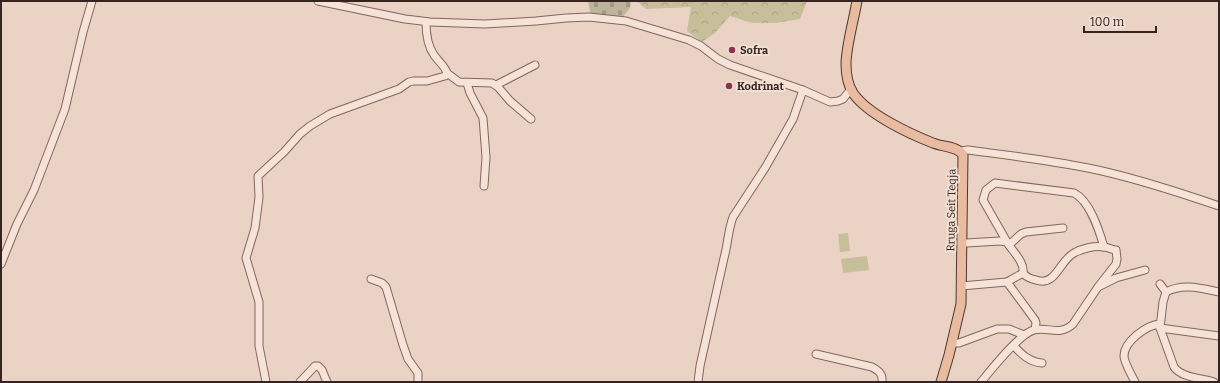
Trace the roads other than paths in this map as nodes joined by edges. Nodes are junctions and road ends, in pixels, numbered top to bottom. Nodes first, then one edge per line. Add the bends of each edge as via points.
1 (92, 1) edge
2 (318, 1) edge
3 (857, 1) edge
4 (426, 22) junction
5 (534, 65) dead end
6 (447, 73) junction
7 (467, 83) junction
8 (496, 85) junction
9 (851, 89) junction
10 (803, 90) junction
11 (530, 119) dead end
12 (961, 151) junction
13 (484, 186) dead end
14 (1219, 206) edge
15 (1063, 228) dead end
16 (966, 244) dead end
17 (1008, 244) junction
18 (1104, 247) junction
19 (1, 264) edge
20 (1145, 270) dead end
21 (1023, 273) junction
22 (371, 279) dead end
23 (1007, 282) junction
24 (1160, 284) dead end
25 (962, 286) junction
26 (1098, 287) junction
27 (1166, 292) junction
28 (1219, 292) edge
29 (1160, 326) junction
30 (1035, 329) junction
31 (1024, 335) junction
32 (1219, 336) edge
33 (952, 343) junction
34 (1014, 346) junction
35 (816, 354) dead end
36 (1042, 363) dead end
37 (266, 382) edge
38 (300, 382) edge
39 (326, 382) edge
40 (418, 382) edge
41 (698, 382) edge
42 (882, 382) edge
43 (940, 382) edge
44 (980, 382) edge
45 (1135, 382) edge
46 (1214, 382) edge

1 - 19 street via 65,109 34,190
2 - 4 street
3 - 9 main road via 846,57 847,78
4 - 6 street via 430,49
4 - 10 street via 485,24 589,17 626,21 689,40 730,66
5 - 8 street
6 - 7 street via 459,82
6 - 37 street via 442,78 409,82 399,89 330,114 300,134 258,176 259,197 255,228 246,258 259,302 259,346
7 - 8 street
7 - 13 street via 482,118 486,157
8 - 11 street
9 - 10 street via 843,99 834,102
9 - 12 main road via 868,108 901,129 934,144
10 - 41 street via 793,119 733,217
12 - 14 street via 1054,162 1102,171
12 - 25 main road, Rruga Seit Teqja
15 - 17 street via 1026,232
16 - 17 street via 1000,241
17 - 18 street via 983,200 986,190 995,182 1079,195 1095,220
17 - 21 street via 1021,262
18 - 21 street via 1074,253 1047,282 1038,281
18 - 26 street via 1116,250 1117,259
20 - 26 street via 1116,278
21 - 23 street
22 - 40 street via 386,287 408,359 418,373
23 - 25 street
23 - 30 street via 1035,320
24 - 27 street
25 - 33 main road, Rruga Seit Teqja via 961,304
26 - 30 street via 1069,328 1060,331
27 - 28 street via 1174,288 1194,287
27 - 29 street
29 - 32 street
29 - 45 street via 1149,326 1126,348 1124,356
29 - 46 street via 1178,372
30 - 31 street
31 - 33 street via 1009,329 997,329 959,343
31 - 34 street
33 - 43 main road, Rruga Seit Teqja
34 - 36 street via 1024,357
34 - 44 street
35 - 42 street via 872,367 882,375
38 - 39 street via 315,366 322,370

